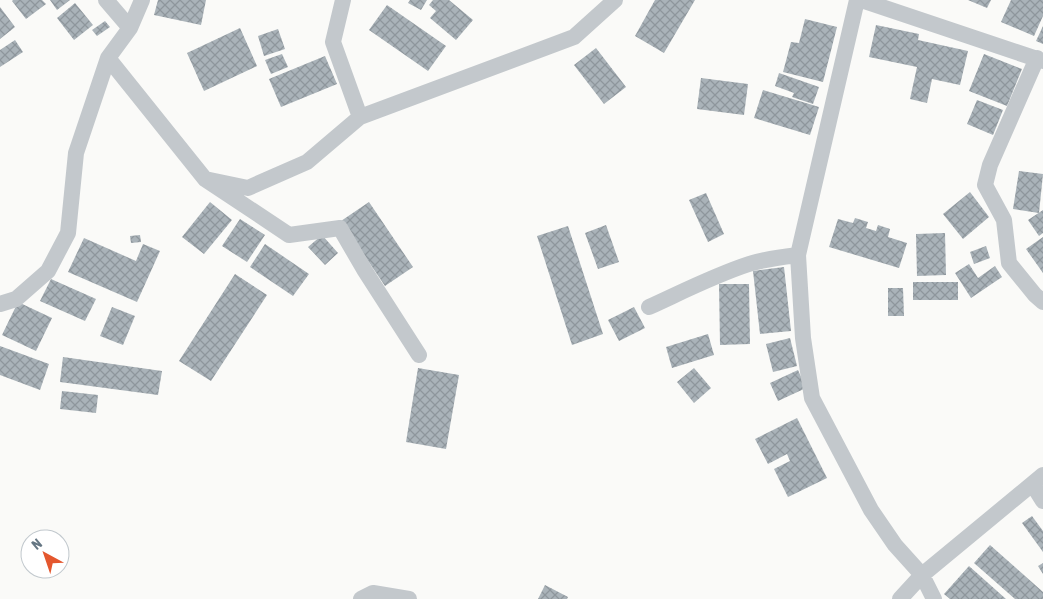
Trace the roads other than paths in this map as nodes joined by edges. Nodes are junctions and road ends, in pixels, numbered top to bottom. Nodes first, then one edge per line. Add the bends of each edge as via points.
1 (106, 0) edge
2 (142, 0) edge
3 (343, 0) edge
4 (615, 0) edge
5 (857, 0) edge
6 (861, 0) edge
7 (130, 28) junction
8 (108, 58) junction
9 (1040, 59) edge
10 (360, 117) junction
11 (205, 179) junction
12 (798, 255) junction
13 (1043, 302) edge
14 (0, 304) edge
15 (649, 308) dead end
16 (419, 355) dead end
17 (1038, 480) edge
18 (1043, 501) edge
19 (922, 575) junction
20 (361, 599) edge
21 (409, 599) edge
22 (900, 599) edge
23 (934, 599) edge

1 - 7 street
2 - 7 street
3 - 10 street via 333,42
4 - 10 street via 574,36
5 - 12 street
6 - 9 street
7 - 8 street
8 - 11 street
8 - 14 street via 76,153 68,233 48,271 16,299
9 - 13 street via 990,165 985,186 1004,220 1009,263
10 - 11 street via 307,162 248,188
11 - 16 street via 289,235 340,228
12 - 15 street via 749,264
12 - 19 street via 803,338 812,398 871,510 895,545
17 - 18 street
17 - 19 street
19 - 22 street
19 - 23 street
20 - 21 street via 373,593

